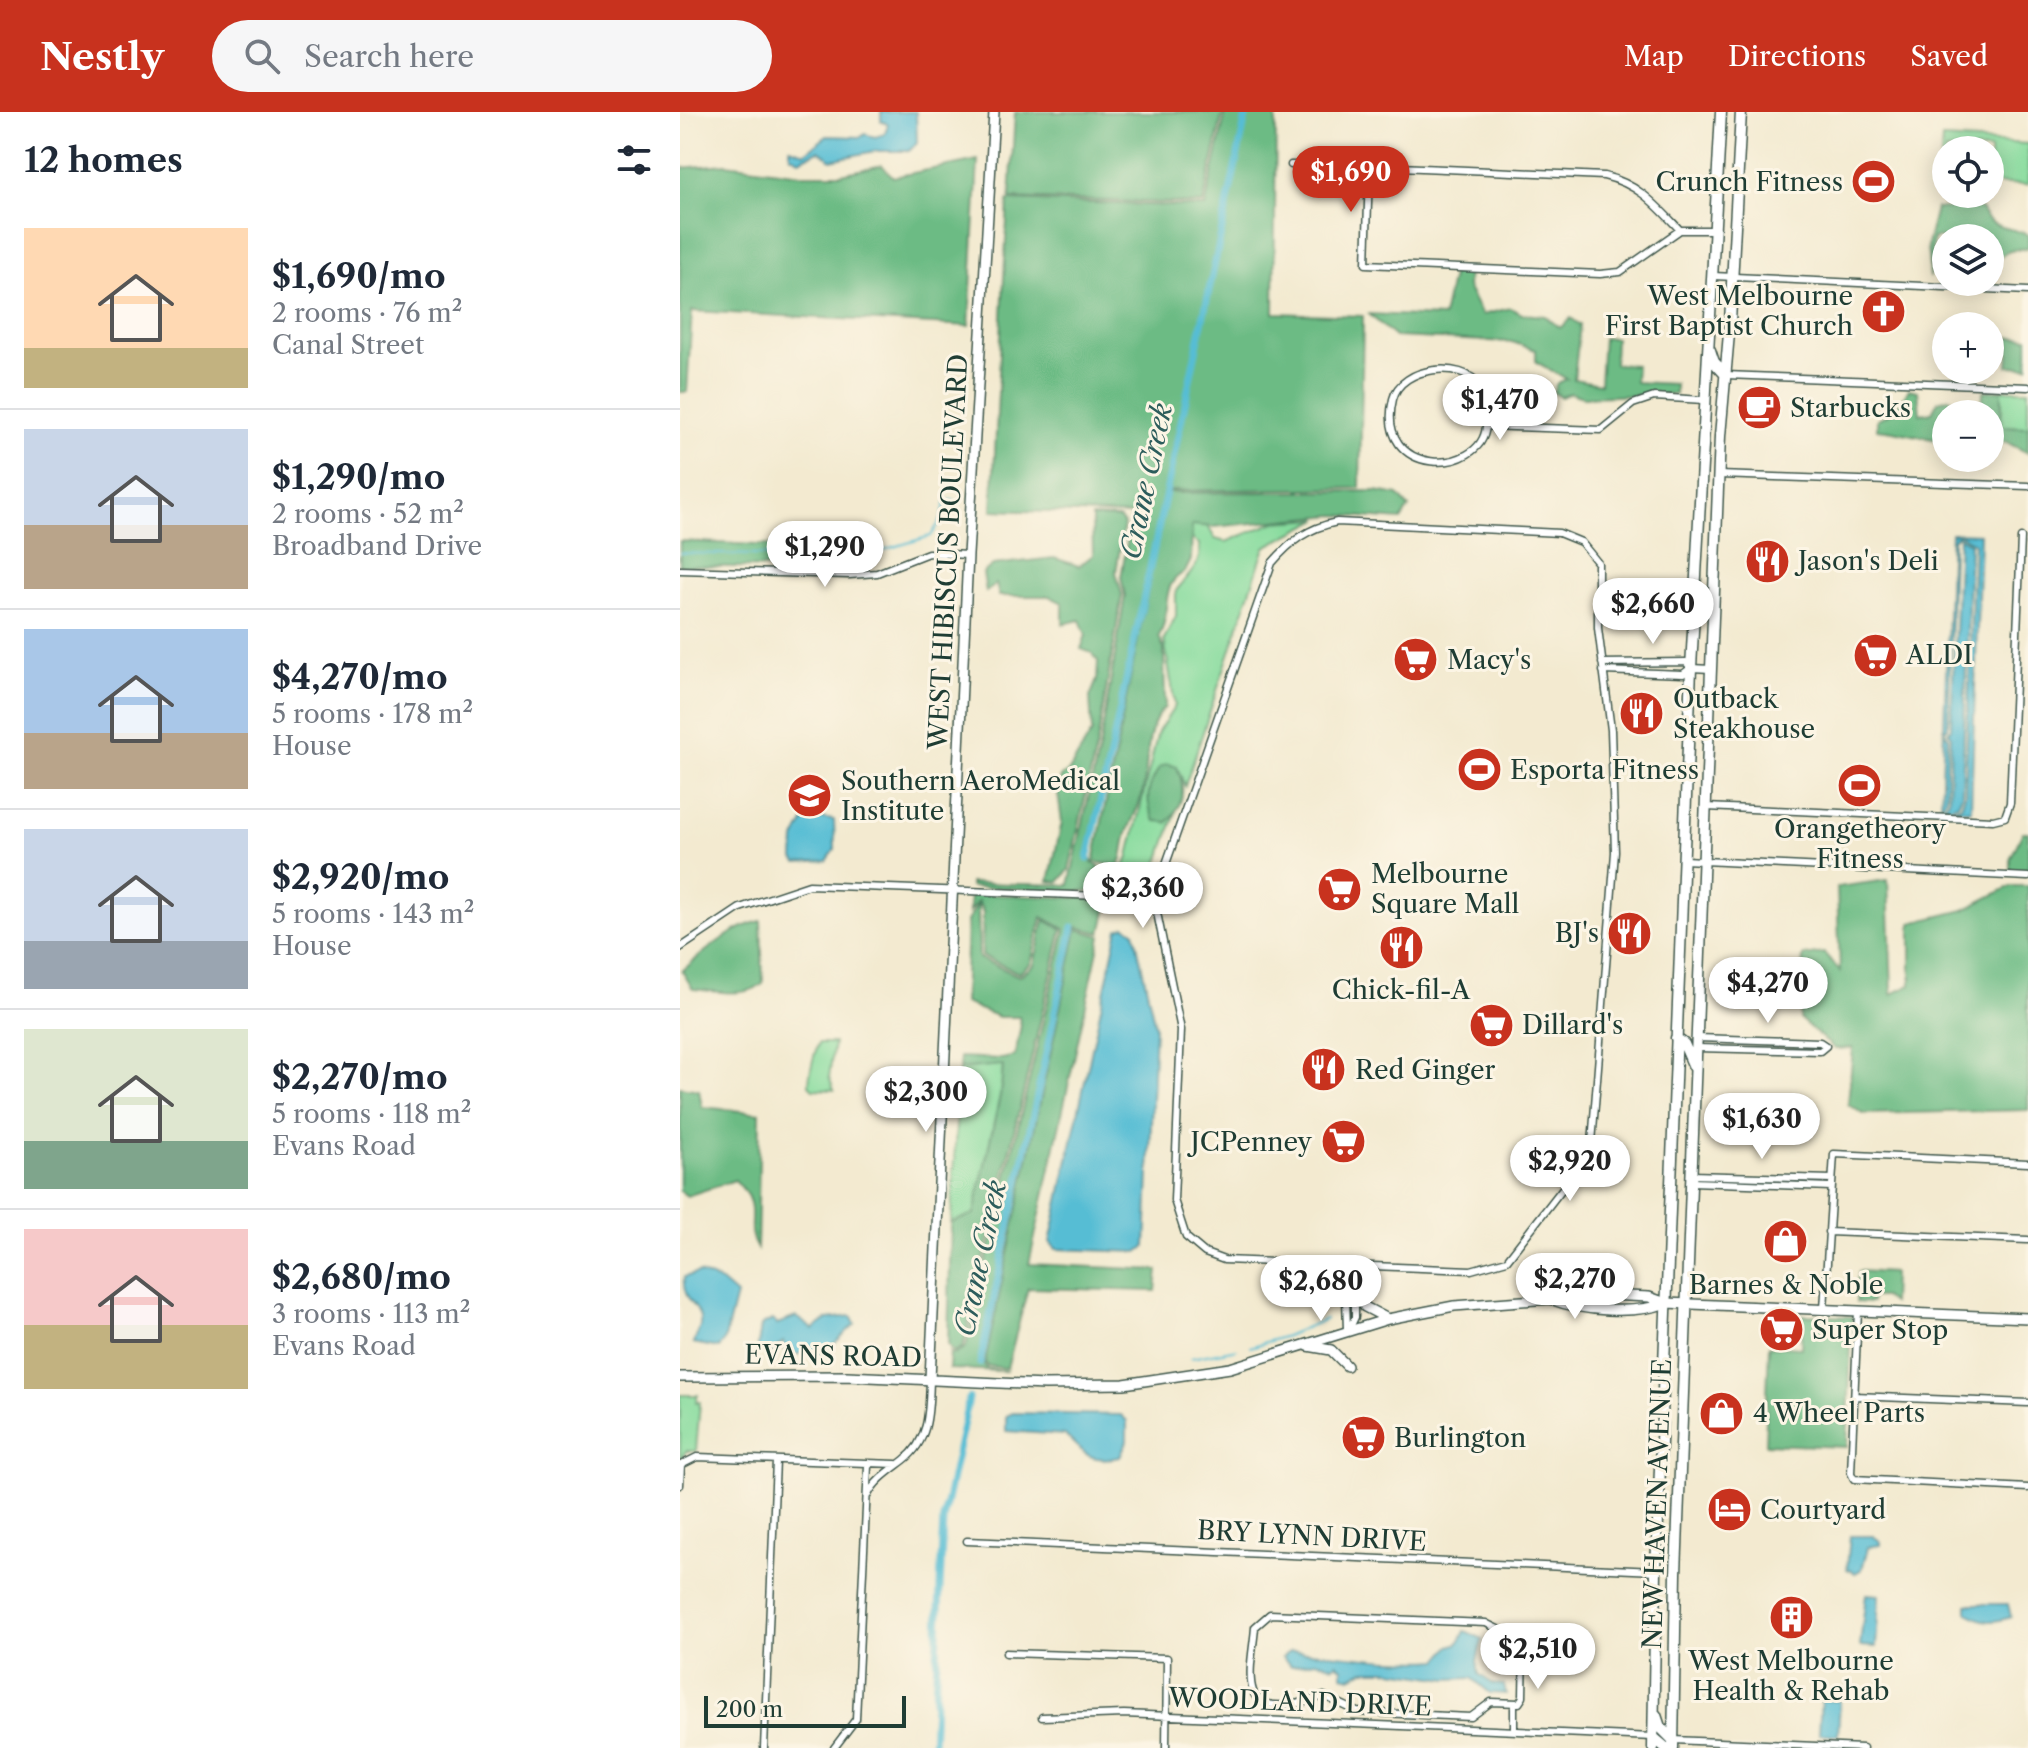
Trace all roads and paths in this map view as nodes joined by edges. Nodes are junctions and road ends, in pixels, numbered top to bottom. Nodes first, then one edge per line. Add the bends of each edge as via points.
1 (994, 112) edge
2 (1721, 112) edge
3 (1741, 112) edge
4 (1291, 165) dead end
5 (1369, 172) junction
6 (1680, 230) junction
7 (1716, 230) junction
8 (1713, 276) junction
9 (1733, 279) junction
10 (2028, 291) edge
11 (1708, 344) junction
12 (1726, 375) junction
13 (2028, 387) edge
14 (1704, 400) junction
15 (1486, 426) junction
16 (1720, 436) junction
17 (1719, 475) junction
18 (2028, 486) edge
19 (2021, 538) dead end
20 (968, 555) junction
21 (680, 570) edge
22 (2020, 574) junction
23 (2028, 574) edge
24 (1602, 667) junction
25 (1691, 668) junction
26 (1711, 669) junction
27 (1706, 807) junction
28 (1684, 860) junction
29 (1704, 863) junction
30 (2028, 877) edge
31 (953, 890) junction
32 (1154, 898) junction
33 (680, 948) edge
34 (1677, 1020) junction
35 (1676, 1038) junction
36 (1697, 1043) junction
37 (1696, 1072) junction
38 (1672, 1155) junction
39 (2028, 1163) edge
40 (1691, 1178) junction
41 (1832, 1183) junction
42 (1828, 1232) junction
43 (2028, 1240) edge
44 (1345, 1266) junction
45 (1355, 1266) junction
46 (1355, 1289) junction
47 (1686, 1302) junction
48 (1666, 1303) junction
49 (1824, 1309) junction
50 (1858, 1311) junction
51 (2028, 1318) edge
52 (1388, 1319) junction
53 (1348, 1332) junction
54 (1305, 1346) junction
55 (1347, 1366) dead end
56 (680, 1377) edge
57 (930, 1379) junction
58 (1855, 1396) junction
59 (2028, 1403) edge
60 (776, 1461) junction
61 (896, 1464) junction
62 (868, 1466) junction
63 (680, 1485) edge
64 (2028, 1488) edge
65 (867, 1497) junction
66 (967, 1541) dead end
67 (1657, 1550) junction
68 (1656, 1571) junction
69 (1676, 1574) junction
70 (1675, 1593) junction
71 (1006, 1653) dead end
72 (1514, 1703) junction
73 (1653, 1705) junction
74 (1042, 1717) dead end
75 (1167, 1717) junction
76 (1514, 1730) junction
77 (1653, 1742) edge
78 (1670, 1745) edge
79 (764, 1748) edge
80 (834, 1748) edge
81 (1166, 1748) edge
82 (1863, 1748) edge

1 - 20 street, WEST HIBISCUS BOULEVARD
2 - 7 main road, NEW HAVEN AVENUE
3 - 9 main road, NEW HAVEN AVENUE
4 - 5 street via 1362,167
5 - 6 street via 1377,166 1604,176 1640,189
5 - 6 street via 1366,264 1620,272
6 - 7 street
7 - 8 main road, NEW HAVEN AVENUE
8 - 9 street
8 - 11 main road, NEW HAVEN AVENUE
9 - 10 street
9 - 12 main road, NEW HAVEN AVENUE
11 - 12 main road
11 - 14 main road, NEW HAVEN AVENUE
12 - 13 street
12 - 16 main road, NEW HAVEN AVENUE
14 - 15 street via 1654,397 1633,404 1601,430
14 - 16 main road via 1716,415
14 - 25 main road, NEW HAVEN AVENUE
15 - 15 street via 1479,449 1466,458 1415,458 1400,450 1393,436 1393,401 1400,382 1418,371 1464,373 1478,382 1486,400
16 - 17 main road, NEW HAVEN AVENUE
17 - 18 street
17 - 26 main road, NEW HAVEN AVENUE
19 - 22 street
20 - 21 street via 928,553 877,573 849,575
20 - 31 street, WEST HIBISCUS BOULEVARD
22 - 23 street
22 - 27 street via 2010,803 2005,817
24 - 25 street via 1683,674
24 - 25 street via 1686,662
24 - 32 street via 1600,575 1581,542 1559,533 1355,523 1315,527 1289,543 1261,586
24 - 45 street via 1611,725 1615,852 1592,1143 1507,1260 1471,1270
25 - 26 street
25 - 28 main road, NEW HAVEN AVENUE
26 - 27 main road, NEW HAVEN AVENUE
27 - 29 main road, NEW HAVEN AVENUE
28 - 29 street
28 - 34 main road, NEW HAVEN AVENUE
29 - 30 street
29 - 36 main road, NEW HAVEN AVENUE
31 - 32 street
31 - 33 street via 809,885 740,908
31 - 57 street, WEST HIBISCUS BOULEVARD
32 - 44 street via 1181,1030 1174,1200 1186,1237 1224,1260
34 - 35 main road, NEW HAVEN AVENUE
34 - 36 main road
35 - 37 main road
35 - 38 main road, NEW HAVEN AVENUE
36 - 36 street via 1820,1051 1826,1046 1820,1042
36 - 37 main road, NEW HAVEN AVENUE
37 - 40 main road, NEW HAVEN AVENUE
38 - 40 main road via 1679,1173
38 - 48 main road, NEW HAVEN AVENUE
39 - 41 street via 1834,1154
40 - 41 street
40 - 47 main road, NEW HAVEN AVENUE
41 - 42 street
42 - 43 street
42 - 49 street
44 - 45 street
44 - 53 street
45 - 46 street
46 - 52 street via 1367,1309
46 - 53 street via 1355,1317
47 - 48 street, EVANS ROAD
47 - 49 street, EVANS ROAD
47 - 69 main road, NEW HAVEN AVENUE
48 - 52 street, EVANS ROAD via 1649,1297 1565,1293
48 - 67 main road, NEW HAVEN AVENUE
49 - 50 street, EVANS ROAD
50 - 51 street, EVANS ROAD
50 - 58 street
52 - 53 street, EVANS ROAD
53 - 54 street, EVANS ROAD
54 - 55 street via 1331,1350
54 - 57 street, EVANS ROAD via 1230,1368 1147,1382 1062,1385
56 - 57 street, EVANS ROAD
57 - 61 street via 924,1435 914,1452
58 - 59 street
58 - 64 street via 1854,1479
60 - 62 street
60 - 63 street via 688,1459 681,1465
60 - 79 street
61 - 62 street
61 - 65 street
62 - 65 street
65 - 80 street via 856,1719
66 - 68 street, BRY LYNN DRIVE
67 - 68 main road, NEW HAVEN AVENUE
67 - 69 main road
68 - 70 main road via 1667,1577
68 - 73 main road, NEW HAVEN AVENUE
69 - 70 main road, NEW HAVEN AVENUE
70 - 78 main road, NEW HAVEN AVENUE
71 - 75 street via 1167,1658
72 - 72 street via 1491,1702 1471,1717 1358,1712 1324,1696 1301,1704 1264,1703 1252,1686 1255,1627 1270,1614 1483,1622 1516,1636 1525,1648 1523,1697
72 - 76 street
73 - 77 main road, NEW HAVEN AVENUE
73 - 78 main road
74 - 75 street, WOODLAND DRIVE
75 - 76 street, WOODLAND DRIVE
75 - 81 street
76 - 77 street, WOODLAND DRIVE
77 - 78 main road
78 - 82 street

